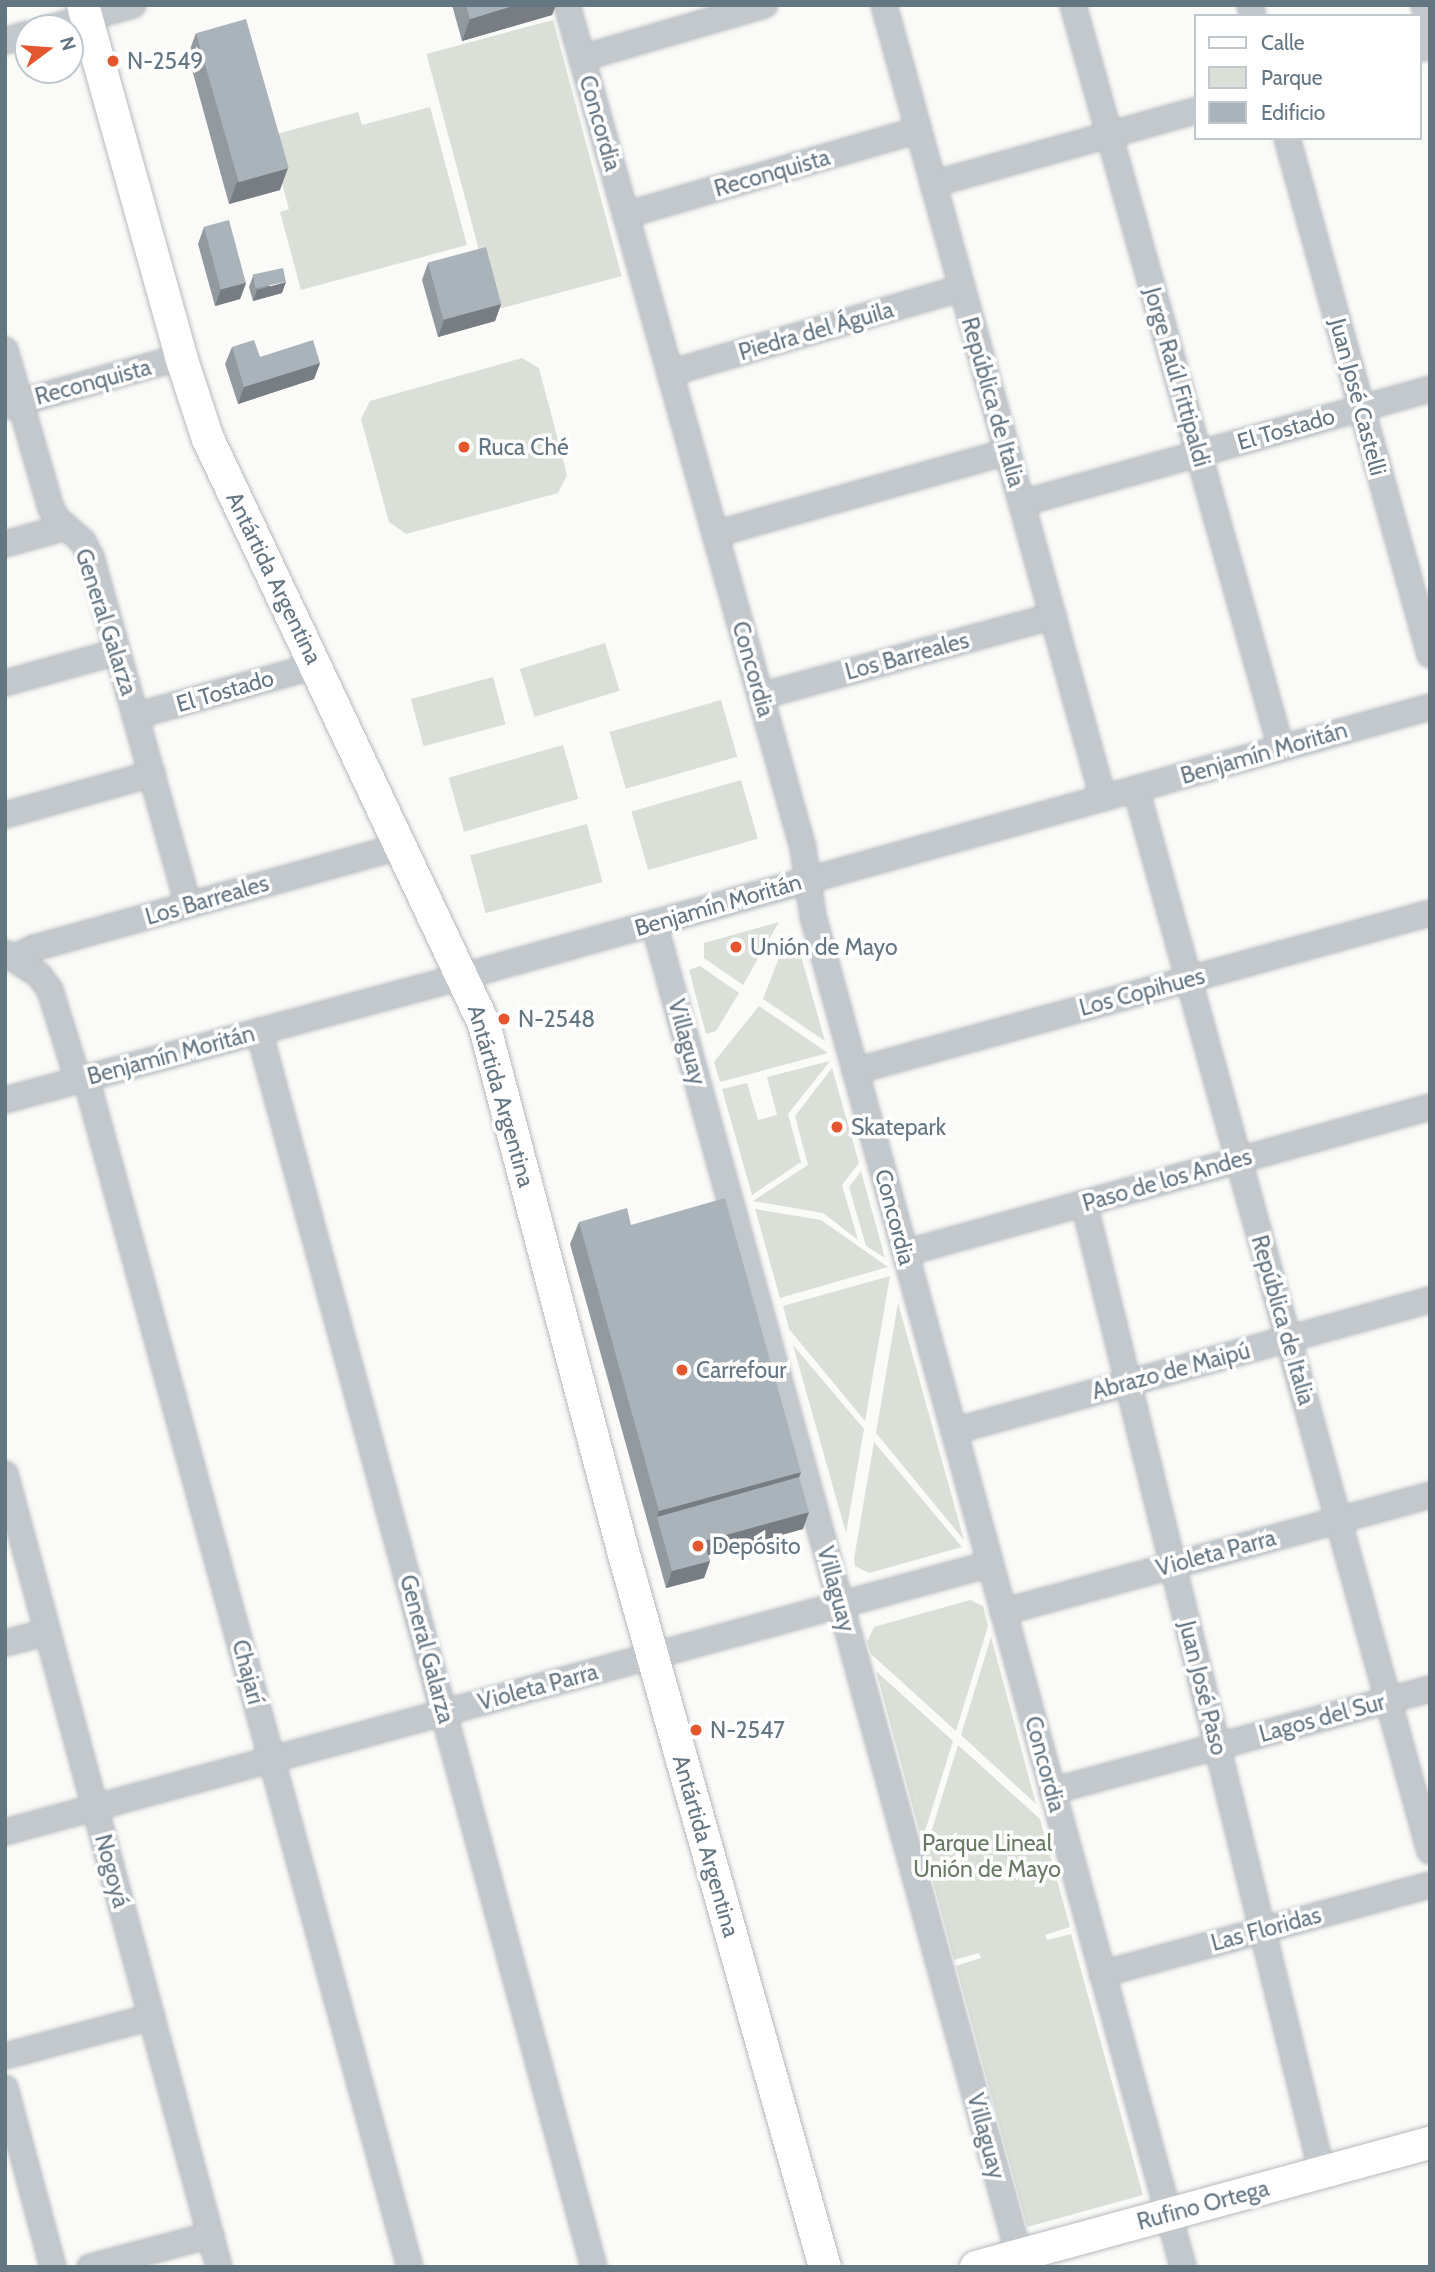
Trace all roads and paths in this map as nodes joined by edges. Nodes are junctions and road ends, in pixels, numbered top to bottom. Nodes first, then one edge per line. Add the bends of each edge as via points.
1 (133, 5) edge
2 (567, 5) edge
3 (764, 5) edge
4 (884, 5) edge
5 (1073, 5) edge
6 (1424, 5) edge
7 (85, 12) edge
8 (1430, 27) edge
9 (582, 58) junction
10 (1194, 111) edge
11 (918, 130) junction
12 (1109, 135) junction
13 (1288, 140) edge
14 (933, 184) junction
15 (626, 215) junction
16 (962, 288) junction
17 (5, 350) edge
18 (181, 358) junction
19 (670, 373) junction
20 (1430, 389) edge
21 (13, 404) edge
22 (1362, 408) junction
23 (1007, 452) junction
24 (1199, 454) junction
25 (1022, 503) junction
26 (66, 527) junction
27 (715, 534) junction
28 (5, 544) edge
29 (1053, 616) junction
30 (117, 652) junction
31 (1430, 655) edge
32 (315, 666) junction
33 (5, 683) edge
34 (761, 696) junction
35 (1430, 707) edge
36 (135, 716) junction
37 (1281, 748) junction
38 (152, 774) junction
39 (1136, 789) junction
40 (1103, 798) junction
41 (5, 815) edge
42 (401, 846) junction
43 (808, 880) junction
44 (188, 905) junction
45 (1430, 913) edge
46 (654, 923) junction
47 (10, 955) edge
48 (464, 976) junction
49 (1188, 979) junction
50 (259, 1031) junction
51 (855, 1071) junction
52 (82, 1079) junction
53 (5, 1100) edge
54 (1430, 1107) edge
55 (1238, 1160) junction
56 (1084, 1203) junction
57 (905, 1253) junction
58 (1430, 1300) edge
59 (1288, 1339) junction
60 (1128, 1383) junction
61 (954, 1431) junction
62 (5, 1474) edge
63 (1430, 1495) edge
64 (1338, 1520) junction
65 (990, 1564) junction
66 (1173, 1565) junction
67 (841, 1605) junction
68 (1003, 1612) junction
69 (48, 1632) junction
70 (5, 1643) edge
71 (652, 1656) junction
72 (1430, 1689) edge
73 (1388, 1700) junction
74 (444, 1713) junction
75 (1217, 1746) junction
76 (272, 1760) junction
77 (1052, 1791) junction
78 (95, 1808) junction
79 (5, 1832) edge
80 (1430, 1851) edge
81 (1430, 1885) edge
82 (1263, 1930) junction
83 (1102, 1974) junction
84 (152, 2017) junction
85 (5, 2056) edge
86 (5, 2088) edge
87 (1430, 2143) edge
88 (1322, 2173) junction
89 (1168, 2215) junction
90 (211, 2235) junction
91 (1019, 2255) junction
92 (53, 2267) edge
93 (90, 2267) edge
94 (219, 2267) edge
95 (410, 2267) edge
96 (594, 2267) edge
97 (825, 2267) edge
98 (976, 2267) edge
99 (1183, 2267) edge

1 - 7 street
2 - 9 street, Concordia
3 - 9 street
4 - 11 street, República de Italia
5 - 12 street, Jorge Raúl Fittipaldi
6 - 8 street
7 - 18 main road, Antártida Argentina
9 - 15 street, Concordia
10 - 12 street
11 - 14 street, República de Italia
11 - 15 street, Reconquista
12 - 14 street
12 - 24 street, Jorge Raúl Fittipaldi
13 - 22 street, Juan José Castelli
14 - 16 street, República de Italia
15 - 19 street, Concordia
16 - 19 street, Piedra del Águila
16 - 23 street, República de Italia
17 - 21 street, General Galarza
18 - 21 street, Reconquista
18 - 32 main road, Antártida Argentina via 208,439
19 - 27 street, Concordia
20 - 22 street, El Tostado
21 - 26 street, General Galarza via 47,497
22 - 24 street, El Tostado
22 - 31 street, Juan José Castelli
23 - 25 street, República de Italia
23 - 27 street
24 - 25 street, El Tostado
24 - 37 street, Jorge Raúl Fittipaldi
25 - 29 street, República de Italia
26 - 28 street
26 - 30 street, General Galarza via 88,550
27 - 34 street, Concordia
29 - 34 street, Los Barreales
29 - 40 street, República de Italia
30 - 33 street
30 - 36 street, General Galarza
32 - 36 street, El Tostado
32 - 42 main road, Antártida Argentina
34 - 43 street, Concordia via 806,857
35 - 37 street, Benjamín Moritán
36 - 38 street, General Galarza
37 - 39 street, Benjamín Moritán
38 - 41 street
38 - 44 street, General Galarza
39 - 40 street, Benjamín Moritán
39 - 49 street, República de Italia
40 - 43 street, Benjamín Moritán
42 - 44 street, Los Barreales
42 - 48 main road, Antártida Argentina
43 - 46 street, Benjamín Moritán
43 - 51 street, Concordia via 810,906
44 - 47 street, Los Barreales
45 - 49 street, Los Copihues
46 - 48 street, Benjamín Moritán
46 - 67 street, Villaguay
47 - 52 street, Chajarí via 39,975 51,990
48 - 50 street, Benjamín Moritán
48 - 71 main road, Antártida Argentina via 490,1043
49 - 51 street, Los Copihues
49 - 55 street, República de Italia
50 - 52 street, Benjamín Moritán
50 - 74 street, General Galarza
51 - 57 street, Concordia
52 - 53 street, Benjamín Moritán
52 - 76 street, Chajarí
54 - 55 street, Paso de los Andes
55 - 56 street, Paso de los Andes
55 - 59 street, República de Italia
56 - 57 street, Paso de los Andes
56 - 60 street, Juan José Paso
57 - 61 street, Concordia
58 - 59 street, Abrazo de Maipú
59 - 60 street, Abrazo de Maipú
59 - 64 street, República de Italia
60 - 61 street, Abrazo de Maipú
60 - 66 street, Juan José Paso
61 - 65 street, Concordia
62 - 69 street, Nogoyá
63 - 64 street, Violeta Parra
64 - 66 street, Violeta Parra
64 - 73 street, República de Italia
65 - 67 street, Violeta Parra
65 - 68 street, Concordia
66 - 68 street, Violeta Parra
66 - 75 street, Juan José Paso
67 - 71 street, Violeta Parra
67 - 91 street, Villaguay
68 - 77 street, Concordia
69 - 70 street
69 - 78 street, Nogoyá
71 - 74 street, Violeta Parra
71 - 97 main road, Antártida Argentina
72 - 73 street, Lagos del Sur
73 - 75 street, Lagos del Sur
73 - 80 street, República de Italia
74 - 76 street, Violeta Parra
74 - 96 street, General Galarza
75 - 77 street, Lagos del Sur
75 - 82 street, Juan José Paso
76 - 78 street, Violeta Parra
76 - 95 street, Chajarí
77 - 83 street, Concordia
78 - 79 street, Violeta Parra
78 - 84 street, Nogoyá
81 - 82 street, Las Floridas
82 - 83 street, Las Floridas
82 - 88 street, Juan José Paso
83 - 89 street, Concordia
84 - 85 street
84 - 90 street, Nogoyá
86 - 92 street
87 - 88 main road, Rufino Ortega
88 - 89 main road, Rufino Ortega
89 - 91 main road, Rufino Ortega
89 - 99 street, Concordia
90 - 93 street
90 - 94 street, Nogoyá
91 - 98 main road, Rufino Ortega

